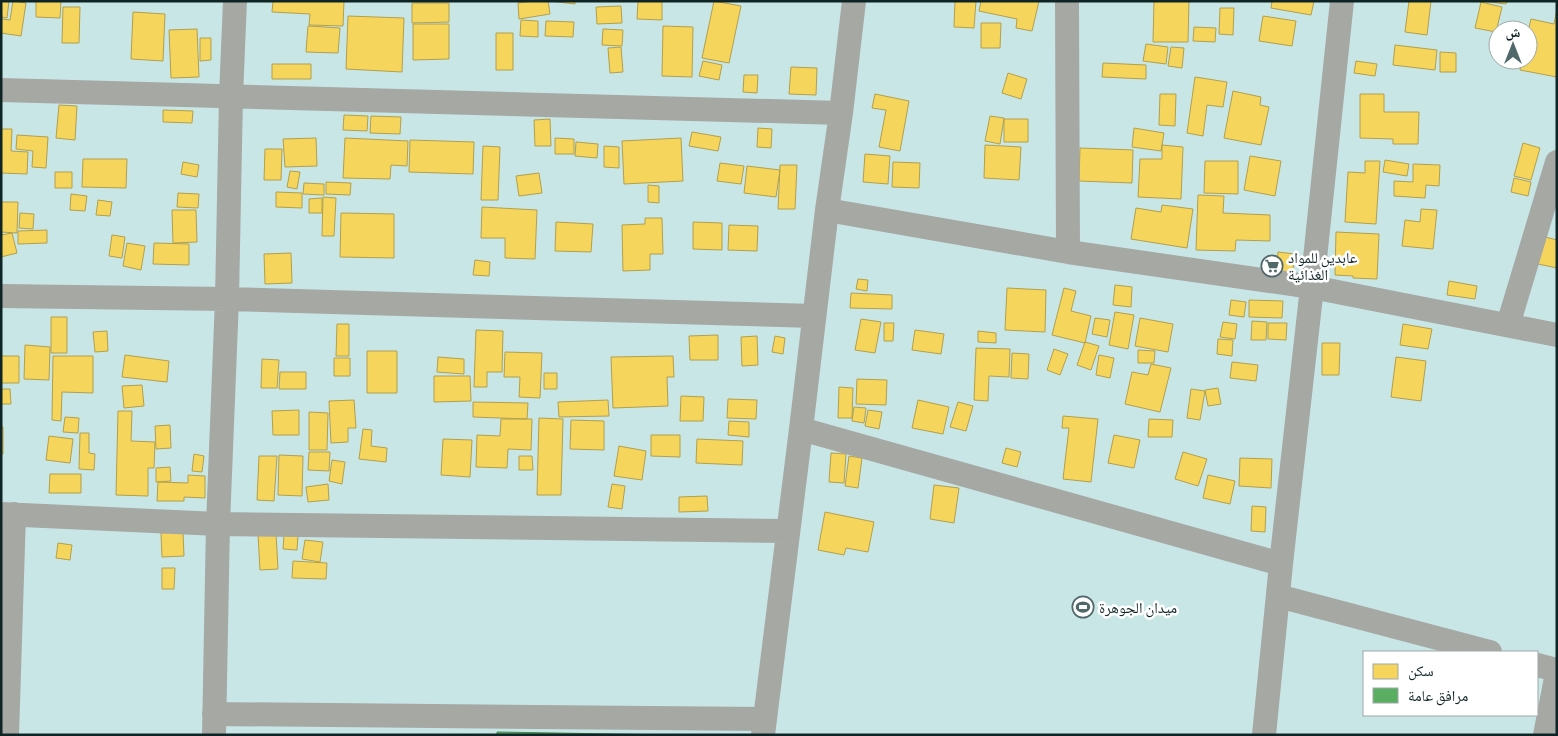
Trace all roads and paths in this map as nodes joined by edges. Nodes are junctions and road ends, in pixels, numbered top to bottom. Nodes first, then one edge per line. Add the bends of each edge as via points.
1 (235, 1) edge
2 (854, 1) edge
3 (1067, 1) edge
4 (1342, 1) edge
5 (1, 90) edge
6 (231, 96) junction
7 (841, 113) junction
8 (1557, 162) edge
9 (827, 210) junction
10 (1068, 252) junction
11 (1312, 287) junction
12 (1, 296) edge
13 (227, 299) junction
14 (814, 316) junction
15 (1508, 325) junction
16 (1557, 335) edge
17 (802, 429) junction
18 (8, 514) edge
19 (218, 524) junction
20 (788, 531) junction
21 (1281, 564) junction
22 (1278, 596) junction
23 (1486, 651) edge
24 (1538, 665) edge
25 (1557, 672) edge
26 (214, 724) edge
27 (484, 725) edge
28 (764, 727) edge
29 (7, 735) edge
30 (1264, 735) edge
31 (1545, 735) edge

1 - 6 street
2 - 7 street
3 - 10 street
4 - 11 street
5 - 6 street
6 - 7 street
6 - 13 street
7 - 9 street
8 - 15 street
9 - 10 street
9 - 14 street
10 - 11 street
11 - 15 street
11 - 21 street
12 - 13 street
13 - 14 street
13 - 19 street
14 - 17 street
15 - 16 street
17 - 20 street
17 - 21 street
18 - 19 street
18 - 29 street
19 - 20 street
19 - 26 street
20 - 28 street
21 - 22 street
22 - 23 street
22 - 30 street
24 - 25 street
25 - 31 street
26 - 27 street
27 - 28 street

